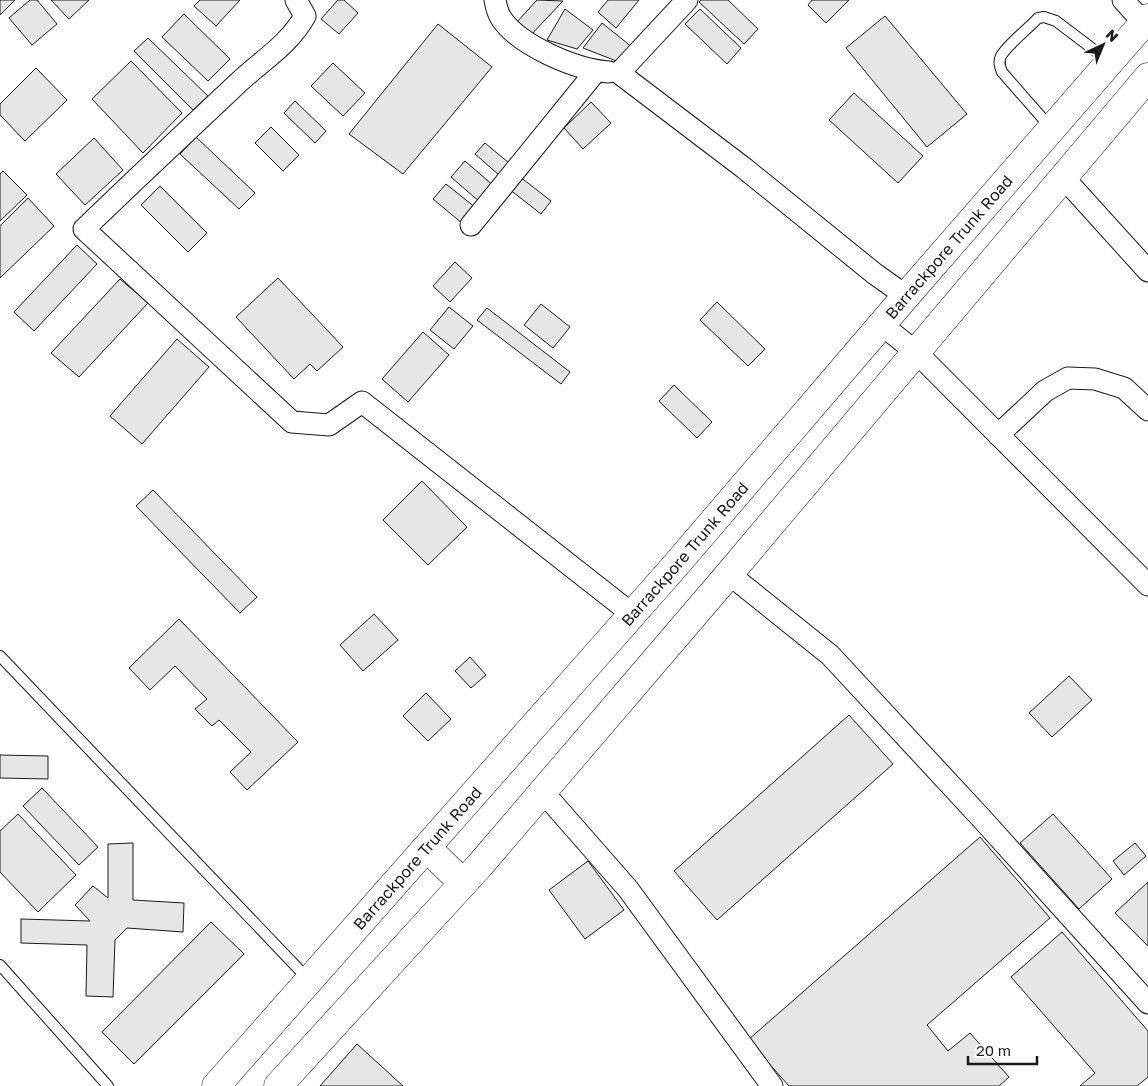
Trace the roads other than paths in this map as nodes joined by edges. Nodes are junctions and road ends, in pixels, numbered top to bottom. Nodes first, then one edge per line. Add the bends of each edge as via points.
1 (296, 0) edge
2 (495, 0) edge
3 (687, 0) edge
4 (1123, 0) edge
5 (1146, 21) edge
6 (1110, 62) junction
7 (596, 71) junction
8 (619, 73) junction
9 (1148, 77) edge
10 (1052, 129) junction
11 (1063, 177) junction
12 (470, 225) dead end
13 (1148, 271) edge
14 (906, 296) junction
15 (882, 324) junction
16 (916, 352) junction
17 (1148, 410) edge
18 (998, 435) junction
19 (729, 574) junction
20 (1148, 585) edge
21 (632, 614) junction
22 (1, 659) edge
23 (543, 792) junction
24 (426, 848) junction
25 (463, 883) junction
26 (0, 965) edge
27 (310, 981) junction
28 (1148, 1003) edge
29 (763, 1083) edge
30 (108, 1086) edge
31 (216, 1086) edge
32 (278, 1086) edge

1 - 21 street via 305,16 288,41 241,80 84,229 292,422 329,425 362,402
2 - 7 street via 500,17 511,30 535,47 559,60
3 - 8 street
4 - 5 street
5 - 6 main road, Barrackpore Trunk Road
6 - 10 main road, Barrackpore Trunk Road
6 - 10 lane via 1056,21 1044,17 1038,18 1000,57 1002,72
7 - 8 street
7 - 12 street
8 - 14 street
9 - 11 main road
10 - 14 main road, Barrackpore Trunk Road
11 - 13 street
11 - 16 main road
14 - 15 main road, Barrackpore Trunk Road
15 - 16 street
15 - 21 main road, Barrackpore Trunk Road
16 - 18 street
16 - 19 main road
17 - 18 street via 1124,388 1095,379 1068,378 1045,391
18 - 20 street
19 - 23 main road
19 - 28 street via 830,654
21 - 24 main road, Barrackpore Trunk Road
22 - 27 lane
23 - 25 main road
23 - 29 street via 628,889
24 - 25 main road
24 - 27 main road, Barrackpore Trunk Road
25 - 32 main road
26 - 30 lane
27 - 31 main road, Barrackpore Trunk Road

